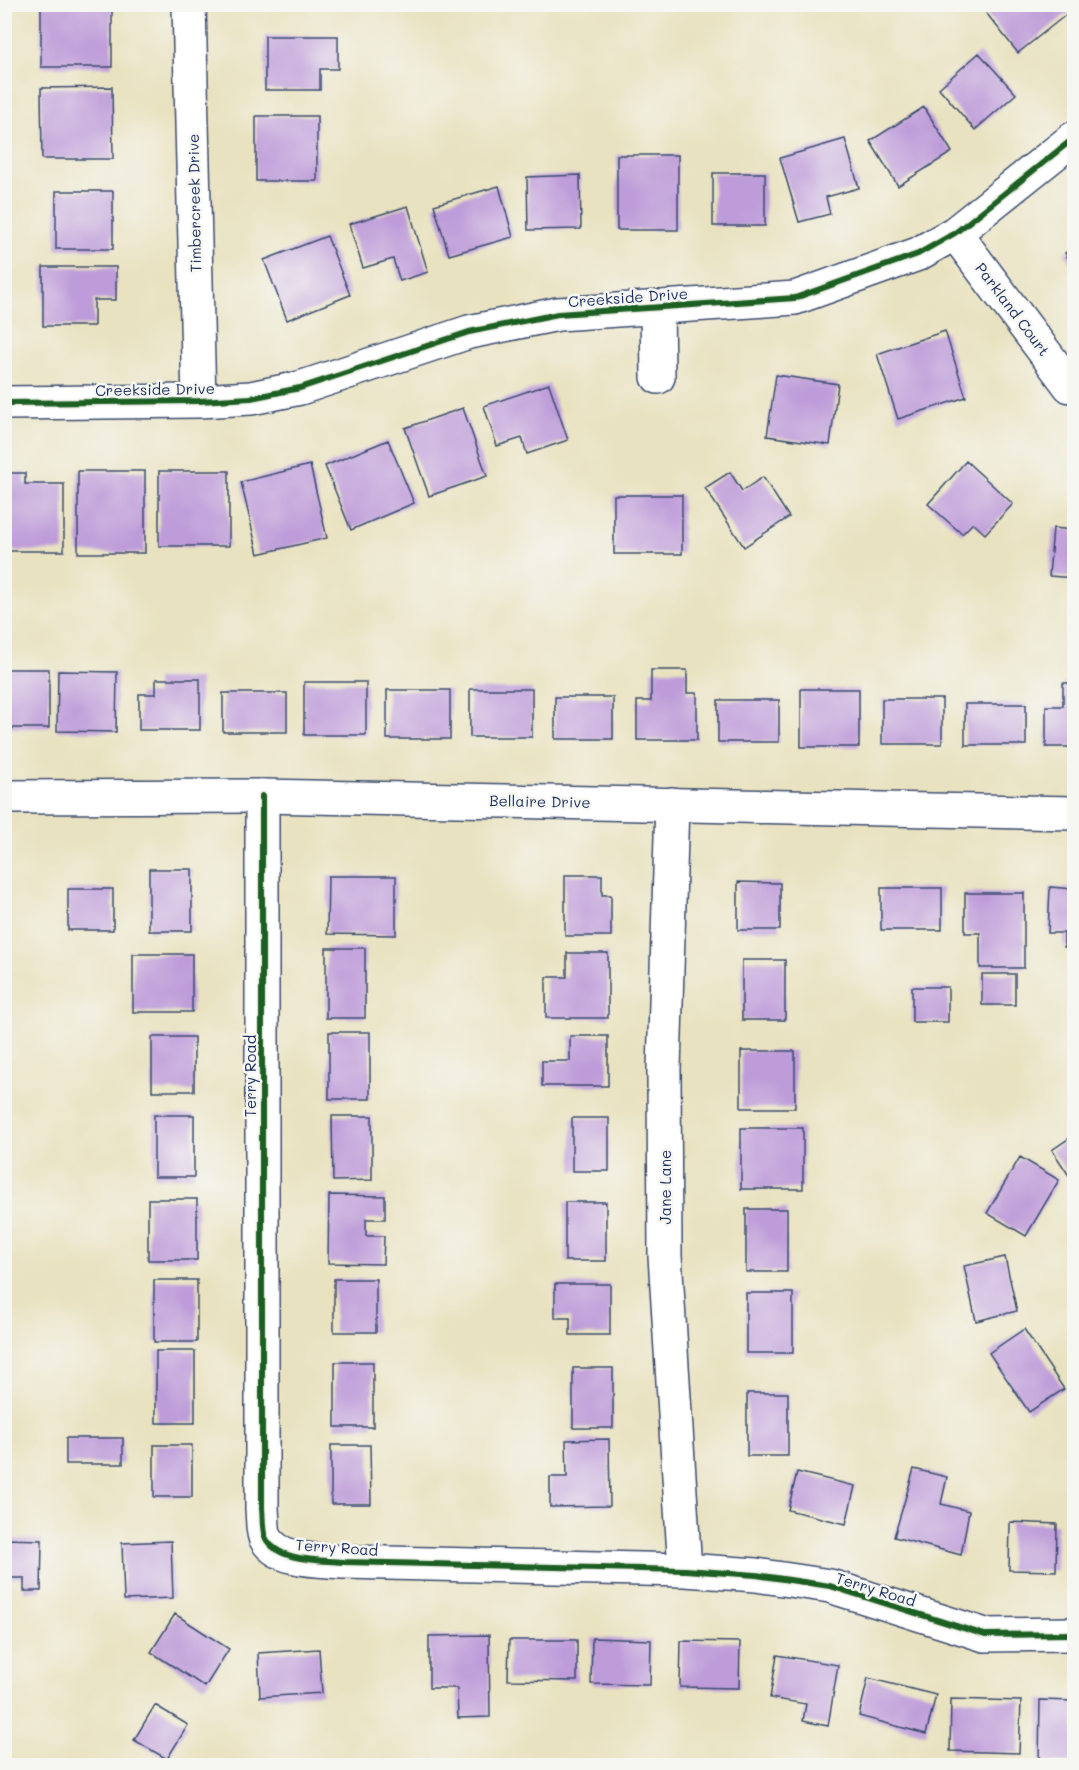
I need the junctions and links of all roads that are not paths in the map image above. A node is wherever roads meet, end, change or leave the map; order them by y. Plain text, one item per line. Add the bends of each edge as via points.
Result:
1 (189, 4) edge
2 (1074, 138) edge
3 (956, 233) junction
4 (657, 307) junction
5 (658, 377) dead end
6 (1070, 386) dead end
7 (199, 401) junction
8 (4, 403) edge
9 (262, 796) junction
10 (4, 797) edge
11 (672, 804) junction
12 (1074, 813) edge
13 (685, 1570) junction
14 (1074, 1634) edge

1 - 7 street, Timbercreek Drive
2 - 3 street, Creekside Drive
3 - 4 street, Creekside Drive via 918,254 795,298
3 - 6 street, Parkland Court
4 - 5 street
4 - 7 street, Creekside Drive via 558,314 469,332 300,388 251,398
7 - 8 street, Creekside Drive
9 - 10 street, Bellaire Drive
9 - 11 street, Bellaire Drive
9 - 13 street, Terry Road via 265,1536 271,1545 290,1557 344,1562
11 - 12 street, Bellaire Drive
11 - 13 street, Jane Lane via 664,1069 665,1256
13 - 14 street, Terry Road via 756,1575 830,1587 985,1635

